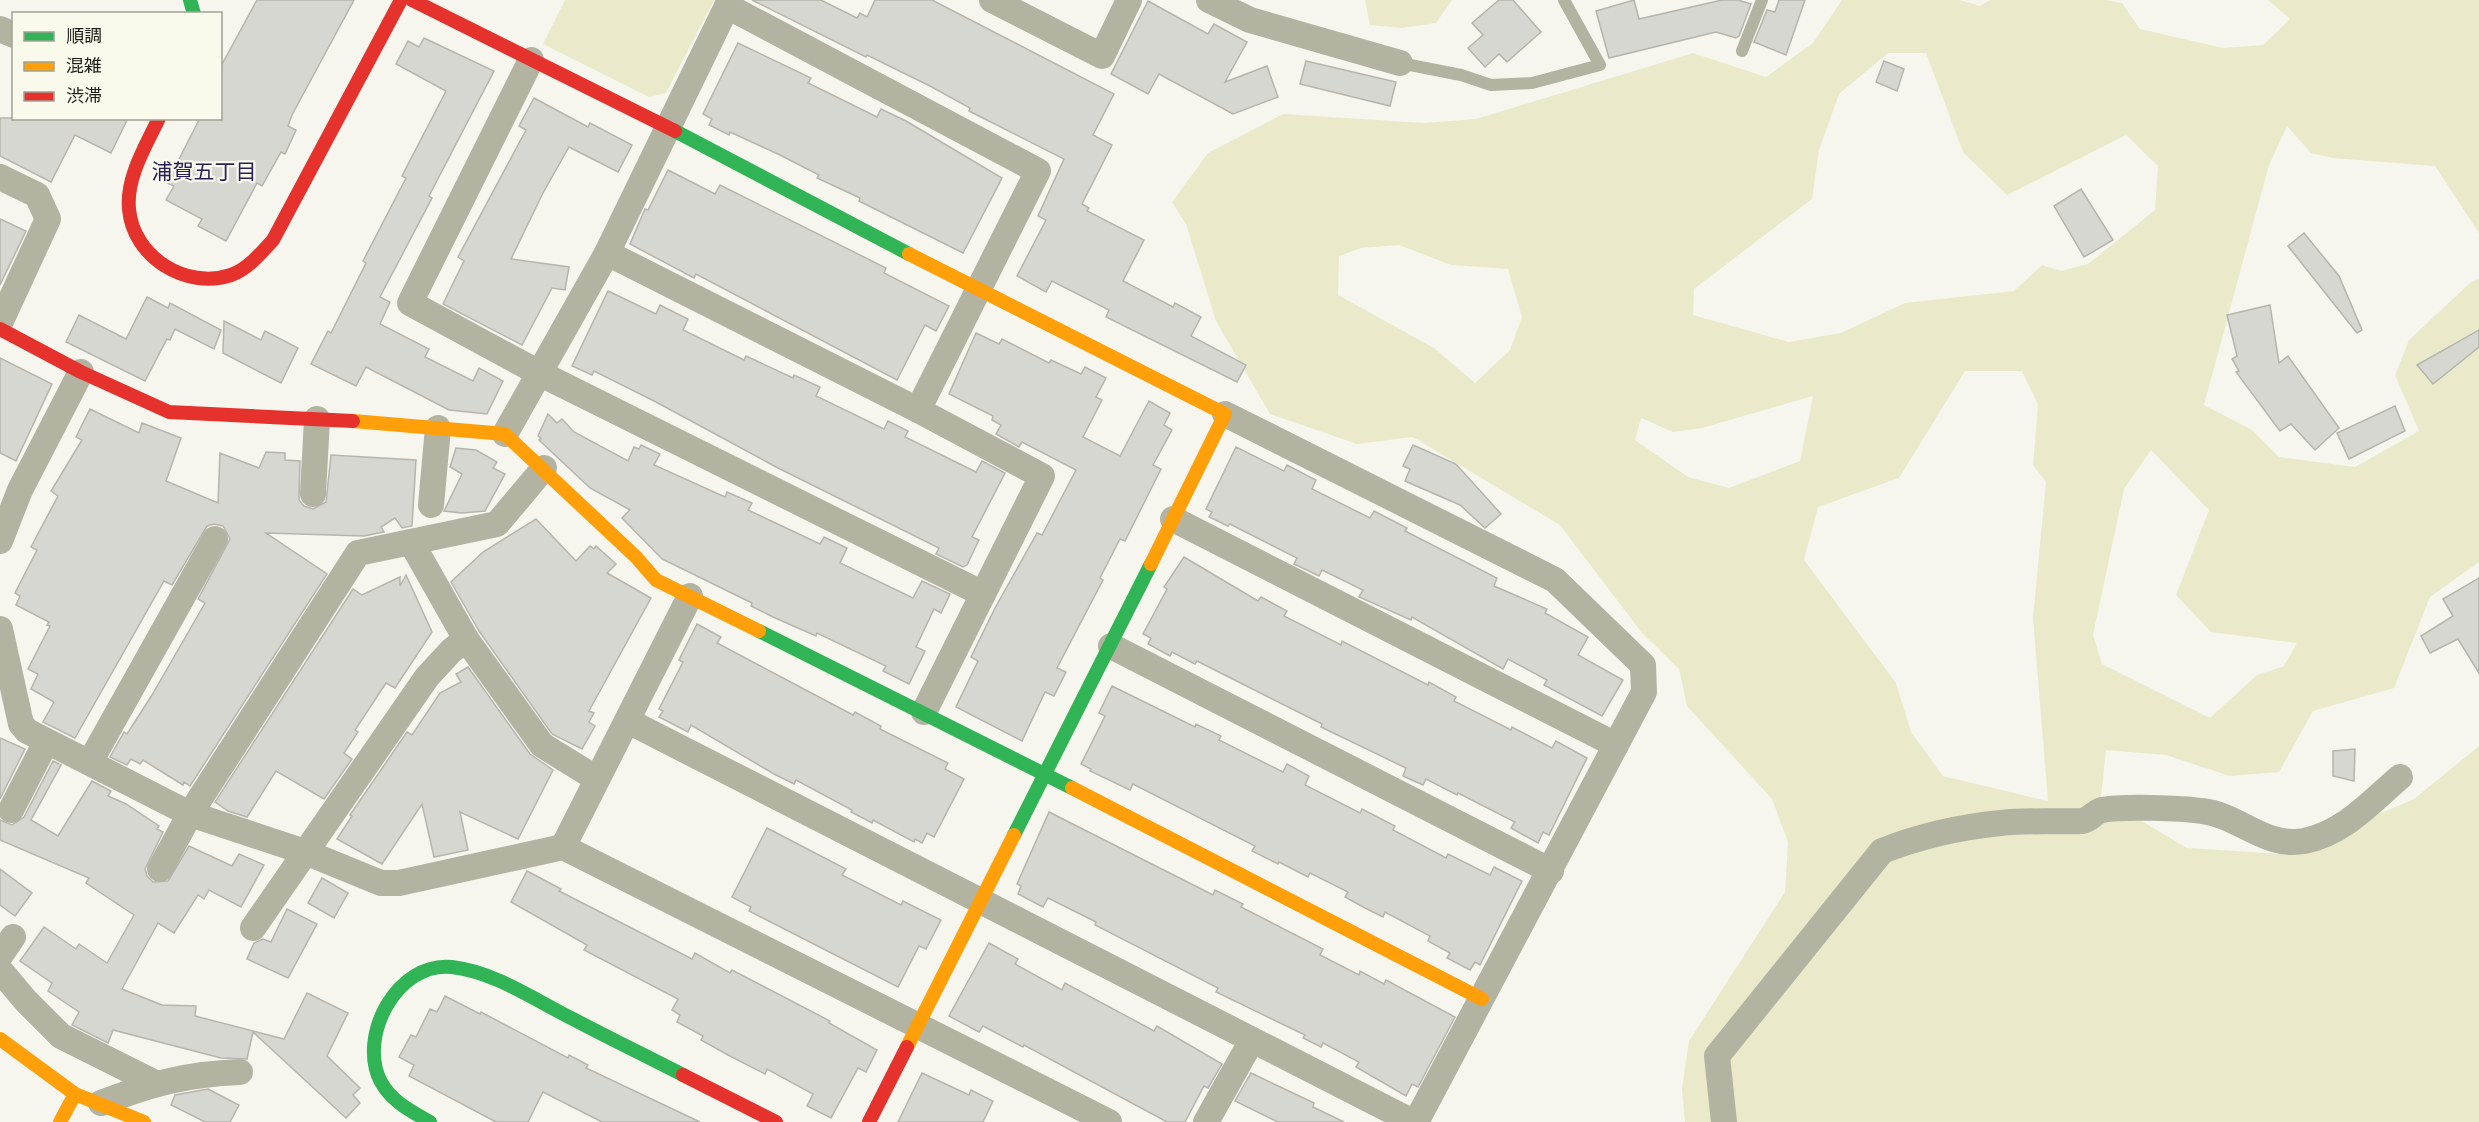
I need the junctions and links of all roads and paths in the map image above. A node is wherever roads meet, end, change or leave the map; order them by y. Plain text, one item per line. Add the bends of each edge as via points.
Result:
1 (401, 0) edge
2 (412, 0) edge
3 (992, 0) edge
4 (1129, 0) edge
5 (1209, 0) edge
6 (1564, 0) edge
7 (1762, 0) edge
8 (729, 3) edge
9 (1742, 51) dead end
10 (531, 60) junction
11 (1400, 63) joint
12 (158, 120) edge
13 (667, 127) junction
14 (0, 177) edge
15 (607, 253) junction
16 (976, 290) junction
17 (0, 323) edge
18 (0, 329) edge
19 (81, 372) junction
20 (541, 374) junction
21 (918, 410) junction
22 (1225, 414) junction
23 (316, 419) junction
24 (438, 428) junction
25 (505, 434) junction
26 (544, 468) junction
27 (10, 484) edge
28 (313, 494) dead end
29 (431, 505) dead end
30 (1173, 519) junction
31 (215, 539) dead end
32 (0, 541) edge
33 (411, 542) junction
34 (983, 594) junction
35 (690, 596) junction
36 (0, 629) edge
37 (466, 639) junction
38 (1111, 646) junction
39 (924, 712) junction
40 (628, 721) junction
41 (46, 742) junction
42 (1616, 745) junction
43 (90, 762) junction
44 (1043, 774) junction
45 (2400, 777) dead end
46 (597, 779) junction
47 (11, 810) dead end
48 (190, 814) junction
49 (563, 847) junction
50 (305, 852) junction
51 (160, 869) dead end
52 (1551, 871) junction
53 (980, 900) junction
54 (253, 928) dead end
55 (0, 970) edge
56 (1482, 999) junction
57 (917, 1026) junction
58 (0, 1039) edge
59 (1252, 1040) junction
60 (240, 1072) dead end
61 (154, 1083) junction
62 (75, 1094) junction
63 (100, 1103) junction
64 (60, 1122) edge
65 (144, 1122) edge
66 (430, 1122) edge
67 (776, 1122) edge
68 (869, 1122) edge
69 (1109, 1122) edge
70 (1206, 1122) edge
71 (1414, 1122) edge
72 (1724, 1122) edge

1 - 12 street via 273,240 258,257 231,275 203,279 178,274 148,254 132,225 129,208 133,179
2 - 10 street
3 - 4 street via 1102,56
5 - 11 street via 1250,20
6 - 11 lane via 1600,65 1532,83 1491,85
7 - 9 lane
8 - 13 street
8 - 16 street via 1038,171
10 - 13 street
10 - 20 street via 410,303
13 - 15 street
13 - 16 street
14 - 17 street via 37,195 48,219
15 - 20 street
15 - 21 street
16 - 21 street
16 - 22 street
18 - 19 street
19 - 23 street via 169,412
19 - 27 street
20 - 25 street
20 - 34 street
21 - 34 street via 1042,476
22 - 30 street
22 - 42 street via 1555,580 1643,665 1644,692
23 - 24 street
23 - 28 street
24 - 25 street
24 - 29 street
25 - 26 street
26 - 33 street via 497,524
26 - 35 street via 656,580
27 - 32 street
30 - 38 street
30 - 42 street
31 - 43 street
33 - 37 street
33 - 48 street via 358,553
34 - 39 street
35 - 39 street
35 - 40 street
36 - 41 street via 21,724
37 - 46 street via 542,745
37 - 50 street via 427,677
38 - 44 street
38 - 52 street
39 - 44 street
40 - 46 street
40 - 53 street
41 - 43 street
41 - 47 street
42 - 52 street
43 - 48 street
44 - 53 street
44 - 56 street
45 - 72 street via 2349,822 2304,841 2264,838 2239,821 2202,811 2100,810 2086,820 2001,823 1919,836 1882,851 1717,1056
46 - 49 street
48 - 50 street
48 - 51 street
49 - 50 street via 399,883 381,882
49 - 57 street
50 - 54 street
52 - 56 street
53 - 57 street
53 - 59 street
55 - 61 street via 61,1036
56 - 71 street
57 - 68 street
57 - 69 street
58 - 62 street
59 - 70 street
59 - 71 street
60 - 61 street via 199,1074
61 - 63 street
62 - 63 street
62 - 64 street
63 - 65 street
66 - 67 street via 392,1097 381,1078 372,1048 389,999 414,978 442,966 458,968 520,992

